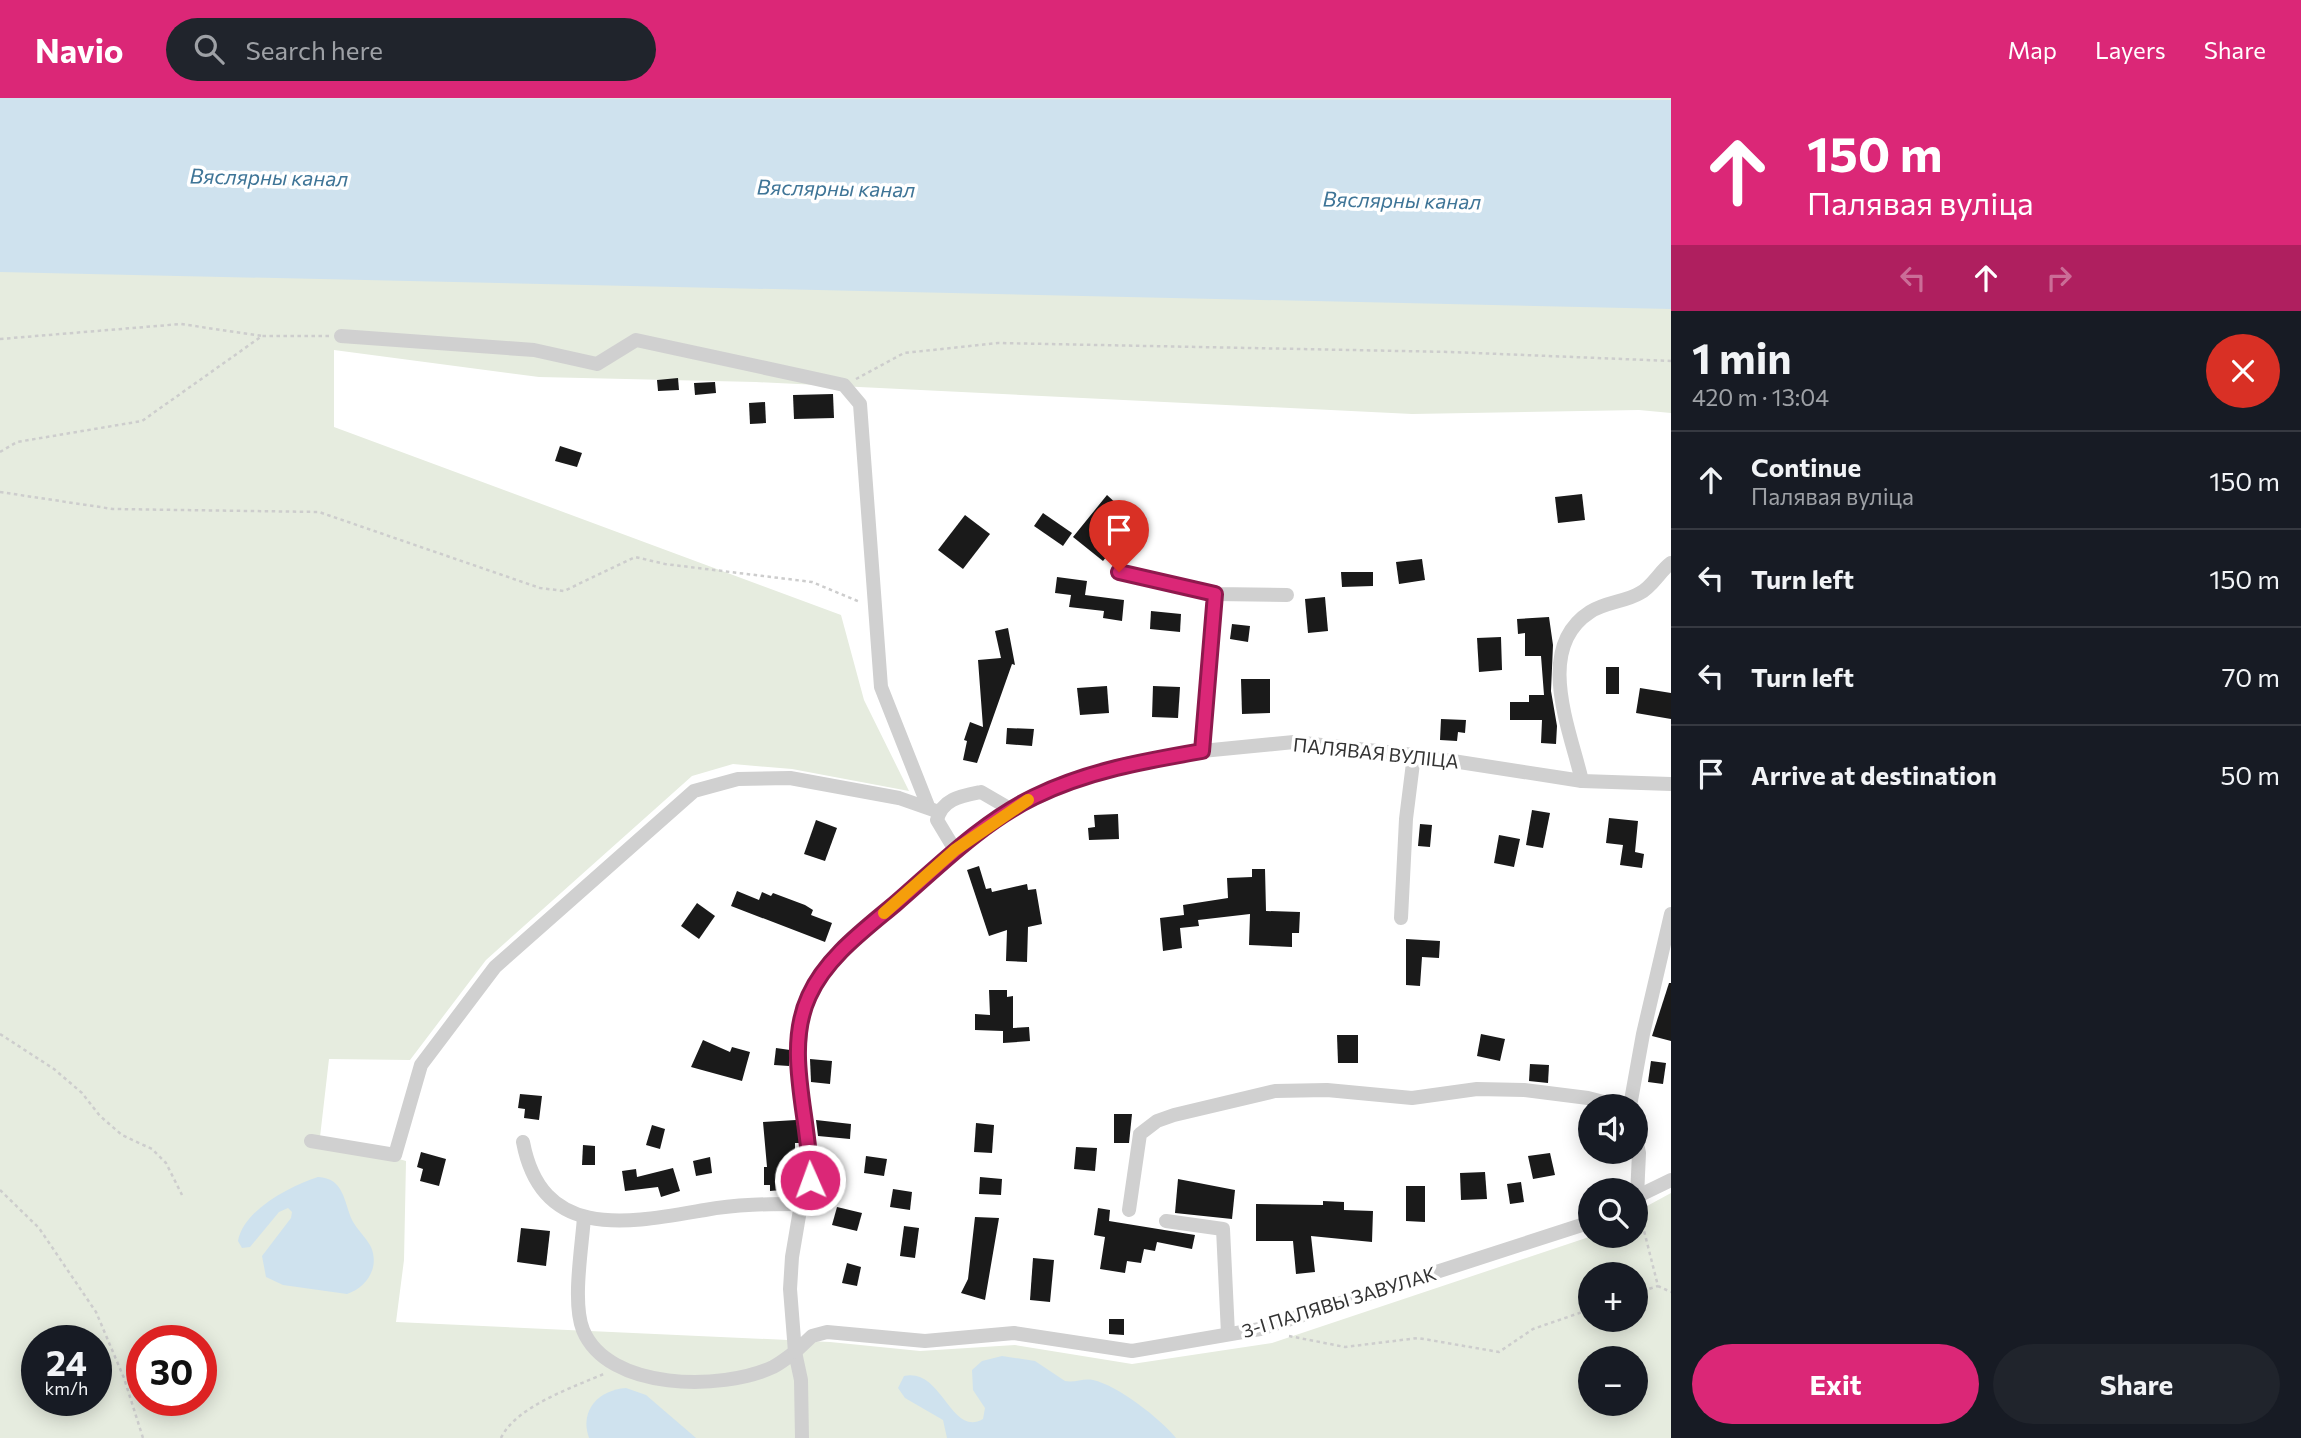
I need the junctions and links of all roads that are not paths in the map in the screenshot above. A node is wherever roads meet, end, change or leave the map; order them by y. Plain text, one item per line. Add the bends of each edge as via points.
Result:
1 (341, 336) road end
2 (1671, 564) edge
3 (1119, 572) dead end
4 (1215, 594) junction
5 (1287, 595) dead end
6 (1202, 751) junction
7 (1414, 755) junction
8 (1582, 780) junction
9 (1671, 784) edge
10 (934, 809) junction
11 (1012, 810) junction
12 (955, 850) junction
13 (1671, 914) edge
14 (1401, 918) dead end
15 (1633, 1094) edge
16 (1578, 1097) edge
17 (311, 1141) dead end
18 (523, 1142) dead end
19 (1671, 1180) edge
20 (1648, 1192) edge
21 (801, 1204) junction
22 (1129, 1210) dead end
23 (584, 1217) junction
24 (1166, 1221) dead end
25 (1578, 1226) edge
26 (1228, 1334) junction
27 (795, 1352) junction
28 (802, 1438) edge

1 - 10 street via 534,350 597,364 636,341 844,385 860,404 881,687
2 - 8 street via 1642,592 1592,611 1570,628 1560,654 1559,676
3 - 4 street
4 - 5 street
4 - 6 street
6 - 7 street, ПАЛЯВАЯ ВУЛІЦА via 1294,741
6 - 11 street, ПАЛЯВАЯ ВУЛІЦА via 1126,764 1065,784
7 - 8 street, ПАЛЯВАЯ ВУЛІЦА
7 - 14 street
8 - 9 street, ПАЛЯВАЯ ВУЛІЦА
10 - 11 street via 981,792
10 - 12 street
10 - 17 street via 790,778 738,779 694,791 495,967 421,1066 395,1155
11 - 12 street, ПАЛЯВАЯ ВУЛІЦА
12 - 21 street, ПАЛЯВАЯ ВУЛІЦА via 829,964 809,996 801,1024 799,1069 810,1180
13 - 15 street
16 - 22 street via 1477,1089 1412,1098 1327,1090 1246,1097 1157,1121 1140,1133
18 - 23 street via 528,1169 540,1187 554,1201
19 - 20 street
21 - 23 street via 718,1208 631,1222
21 - 27 street via 790,1289
23 - 27 street, 3-І ПАЛЯВЫ ЗАВУЛАК via 582,1327 592,1347 619,1367 654,1379 737,1379 774,1367
24 - 26 street via 1223,1229
25 - 26 street, 3-І ПАЛЯВЫ ЗАВУЛАК via 1260,1329
26 - 27 street, 3-І ПАЛЯВЫ ЗАВУЛАК via 1132,1351 1014,1333 925,1341 827,1332 812,1336
27 - 28 street via 801,1380

